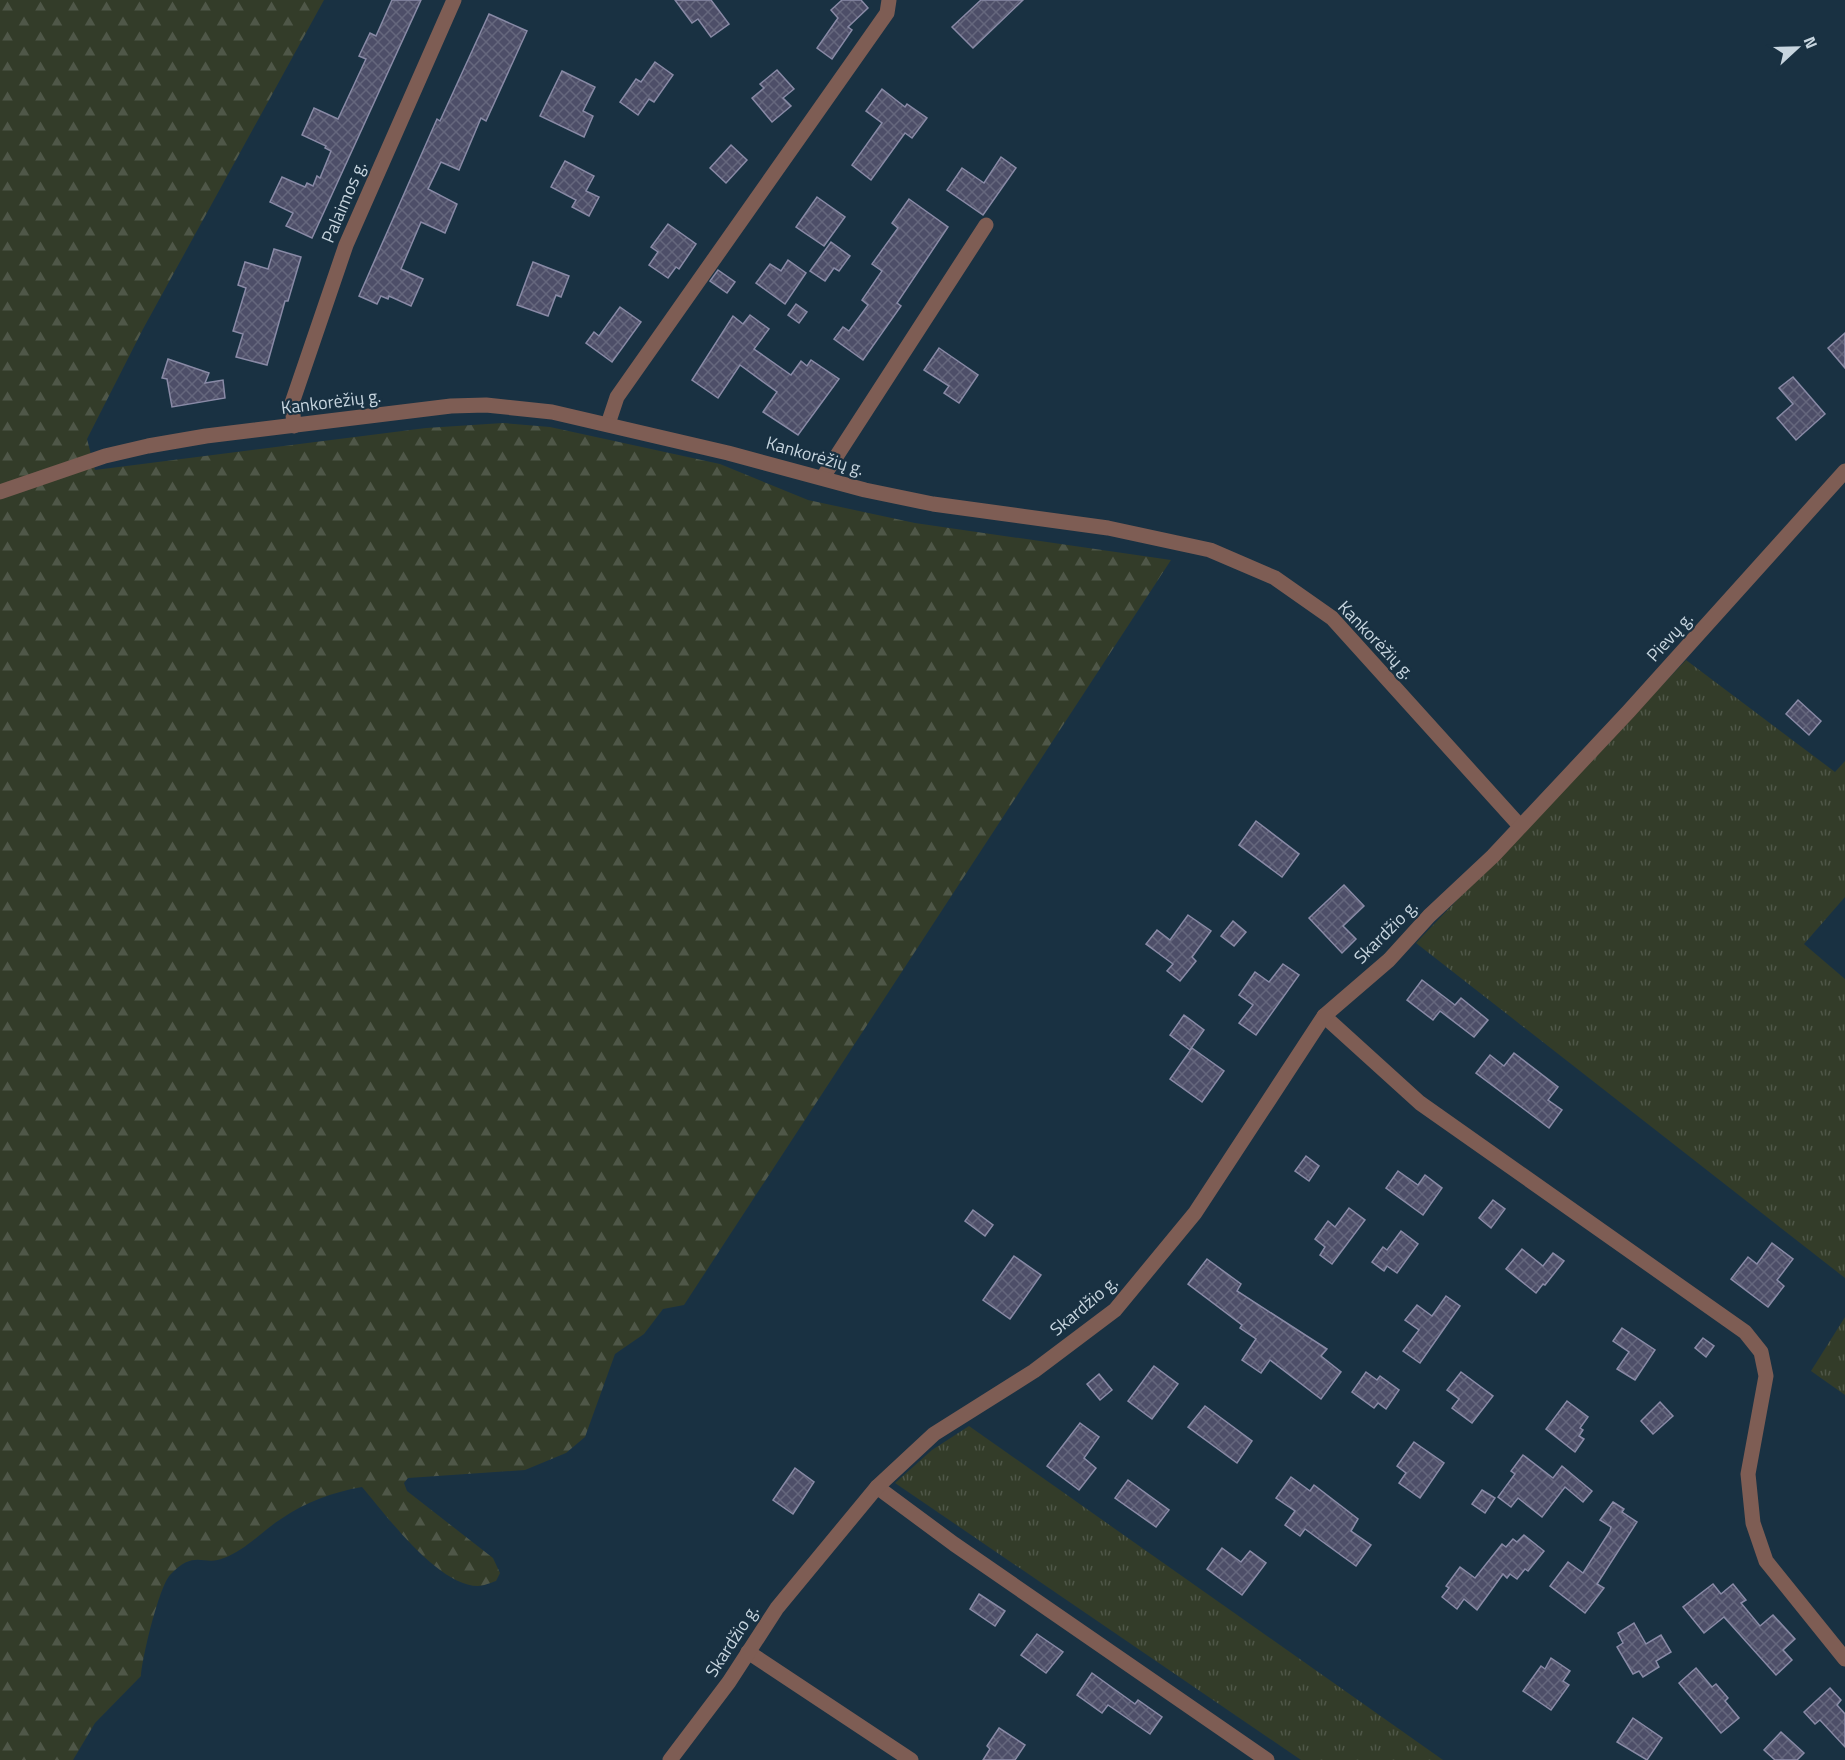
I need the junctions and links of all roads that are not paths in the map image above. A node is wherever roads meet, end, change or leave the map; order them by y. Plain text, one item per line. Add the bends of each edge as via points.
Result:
1 (454, 0) edge
2 (889, 0) edge
3 (986, 225) dead end
4 (608, 424) junction
5 (294, 426) junction
6 (1845, 471) edge
7 (823, 477) junction
8 (0, 492) edge
9 (1520, 826) junction
10 (1324, 1016) junction
11 (877, 1487) junction
12 (748, 1652) junction
13 (1845, 1659) edge
14 (670, 1760) edge
15 (911, 1760) edge
16 (1267, 1760) edge

1 - 5 street, Palaimos g. via 346,246 292,403
2 - 4 street via 887,13 825,104 617,397
3 - 7 street
4 - 5 street, Kankorėžių g. via 552,412 486,405
4 - 7 street, Kankorėžių g.
5 - 8 street, Kankorėžių g. via 206,436 105,456
6 - 9 street, Pievų g.
7 - 9 street, Kankorėžių g. via 933,504 1108,528 1210,550 1275,578 1332,618
9 - 10 street, Skardžio g. via 1389,960
10 - 11 street, Skardžio g. via 1195,1213 1115,1310 1034,1371 934,1434
10 - 13 street via 1419,1103 1745,1332 1761,1352 1766,1376 1748,1474 1752,1523 1766,1561
11 - 12 street, Skardžio g. via 777,1608
11 - 16 street
12 - 14 street, Skardžio g.
12 - 15 street

